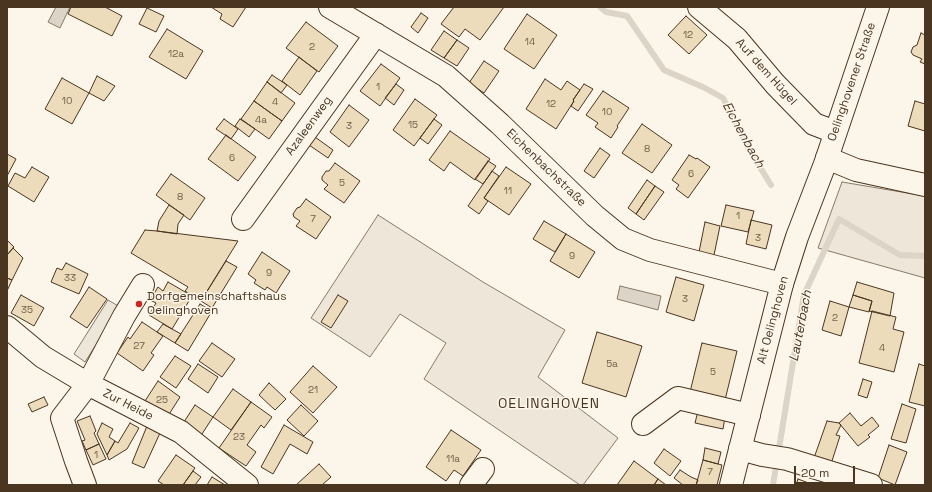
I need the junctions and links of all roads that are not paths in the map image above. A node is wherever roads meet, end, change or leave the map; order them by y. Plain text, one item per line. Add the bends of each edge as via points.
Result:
1 (330, 7) edge
2 (699, 7) edge
3 (878, 7) edge
4 (376, 34) junction
5 (835, 132) junction
6 (826, 158) junction
7 (925, 185) edge
8 (243, 219) dead end
9 (782, 284) junction
10 (143, 285) dead end
11 (7, 326) edge
12 (88, 384) junction
13 (749, 415) junction
14 (643, 424) dead end
15 (740, 448) junction
16 (86, 485) edge
17 (247, 485) edge
18 (731, 485) edge
19 (870, 485) edge

1 - 4 street, Eichenbachstraße
2 - 5 street, Auf dem Hügel via 737,39 775,84 814,124
3 - 5 street, Oelinghovener Straße
4 - 8 street, Azaleenweg
4 - 9 street, Eichenbachstraße via 446,76 595,216 623,239 650,250
5 - 6 street, Oelinghovener Straße
6 - 7 street via 856,170
6 - 9 street, Alt Oelinghoven
9 - 13 street, Alt Oelinghoven
10 - 12 street
11 - 12 street, Zur Heide via 43,357
12 - 16 street via 62,418
12 - 17 street, Zur Heide via 180,432
13 - 14 street via 678,398
13 - 15 street, Alt Oelinghoven
15 - 18 street, Alt Oelinghoven
15 - 19 street via 787,459

